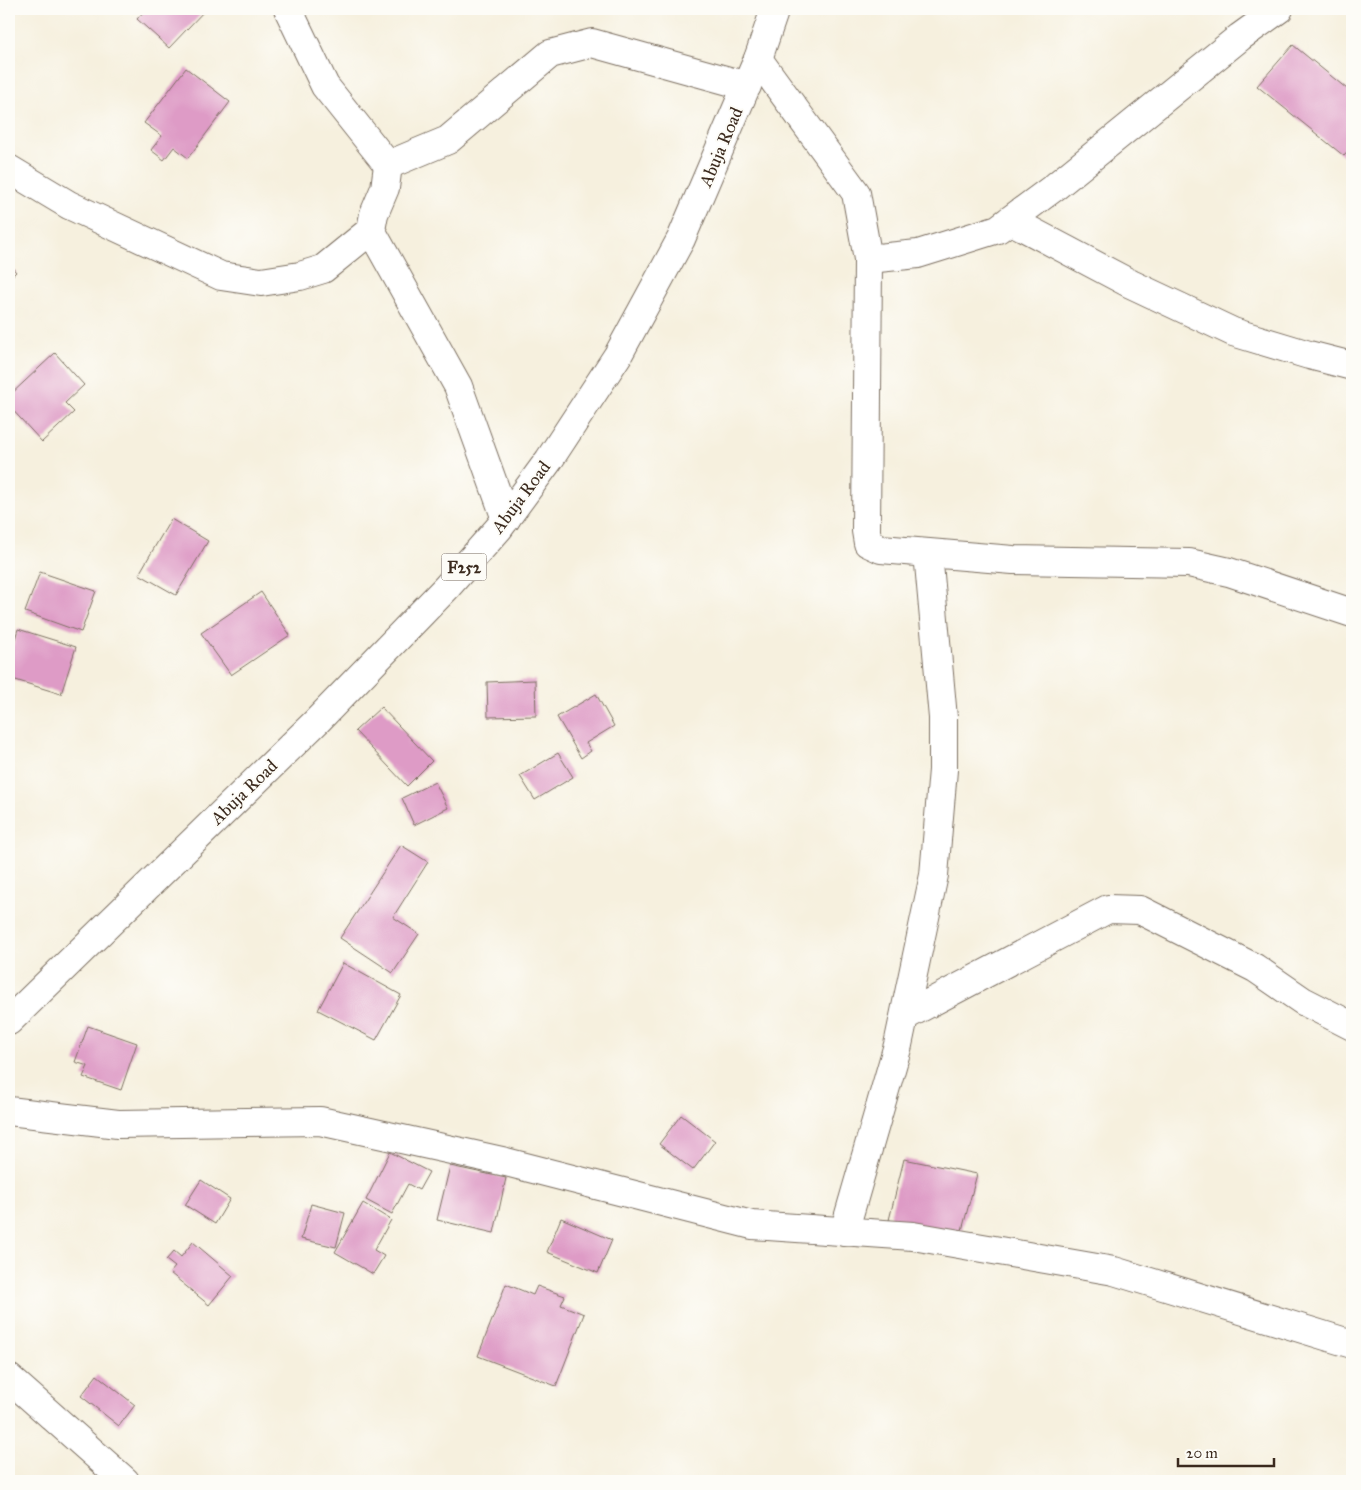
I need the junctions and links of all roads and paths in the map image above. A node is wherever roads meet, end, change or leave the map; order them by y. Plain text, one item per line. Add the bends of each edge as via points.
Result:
1 (288, 9) edge
2 (775, 9) edge
3 (1279, 9) edge
4 (758, 59) junction
5 (747, 86) junction
6 (388, 165) junction
7 (9, 169) edge
8 (1010, 220) junction
9 (371, 230) junction
10 (868, 259) junction
11 (1352, 366) edge
12 (506, 519) junction
13 (928, 553) junction
14 (1352, 613) edge
15 (904, 1016) junction
16 (9, 1021) edge
17 (1352, 1026) edge
18 (9, 1110) edge
19 (844, 1232) junction
20 (1352, 1344) edge
21 (9, 1378) edge
22 (125, 1481) edge

1 - 6 street via 326,86
2 - 4 street, Abuja Road / F252
3 - 8 street
4 - 5 street, Abuja Road / F252
4 - 10 street via 856,193
5 - 6 street via 592,43 550,54 448,140
5 - 12 street, Abuja Road / F252 via 681,239 618,355
6 - 9 street via 385,188
7 - 9 street via 69,205 221,276 260,282 323,269
8 - 10 street via 998,229 918,254
8 - 11 street via 1131,284 1233,332
9 - 12 street via 458,386
10 - 13 street via 868,543 881,549
12 - 16 street, Abuja Road / F252 via 446,588 317,721
13 - 14 street via 1013,560 1189,563 1229,572
13 - 15 street via 943,718 943,770 934,875
15 - 17 street via 1108,910 1140,910 1255,968 1303,1000
15 - 19 street
18 - 19 street via 118,1124 320,1121 506,1162 752,1225
19 - 20 street via 913,1236 1114,1271
21 - 22 street

